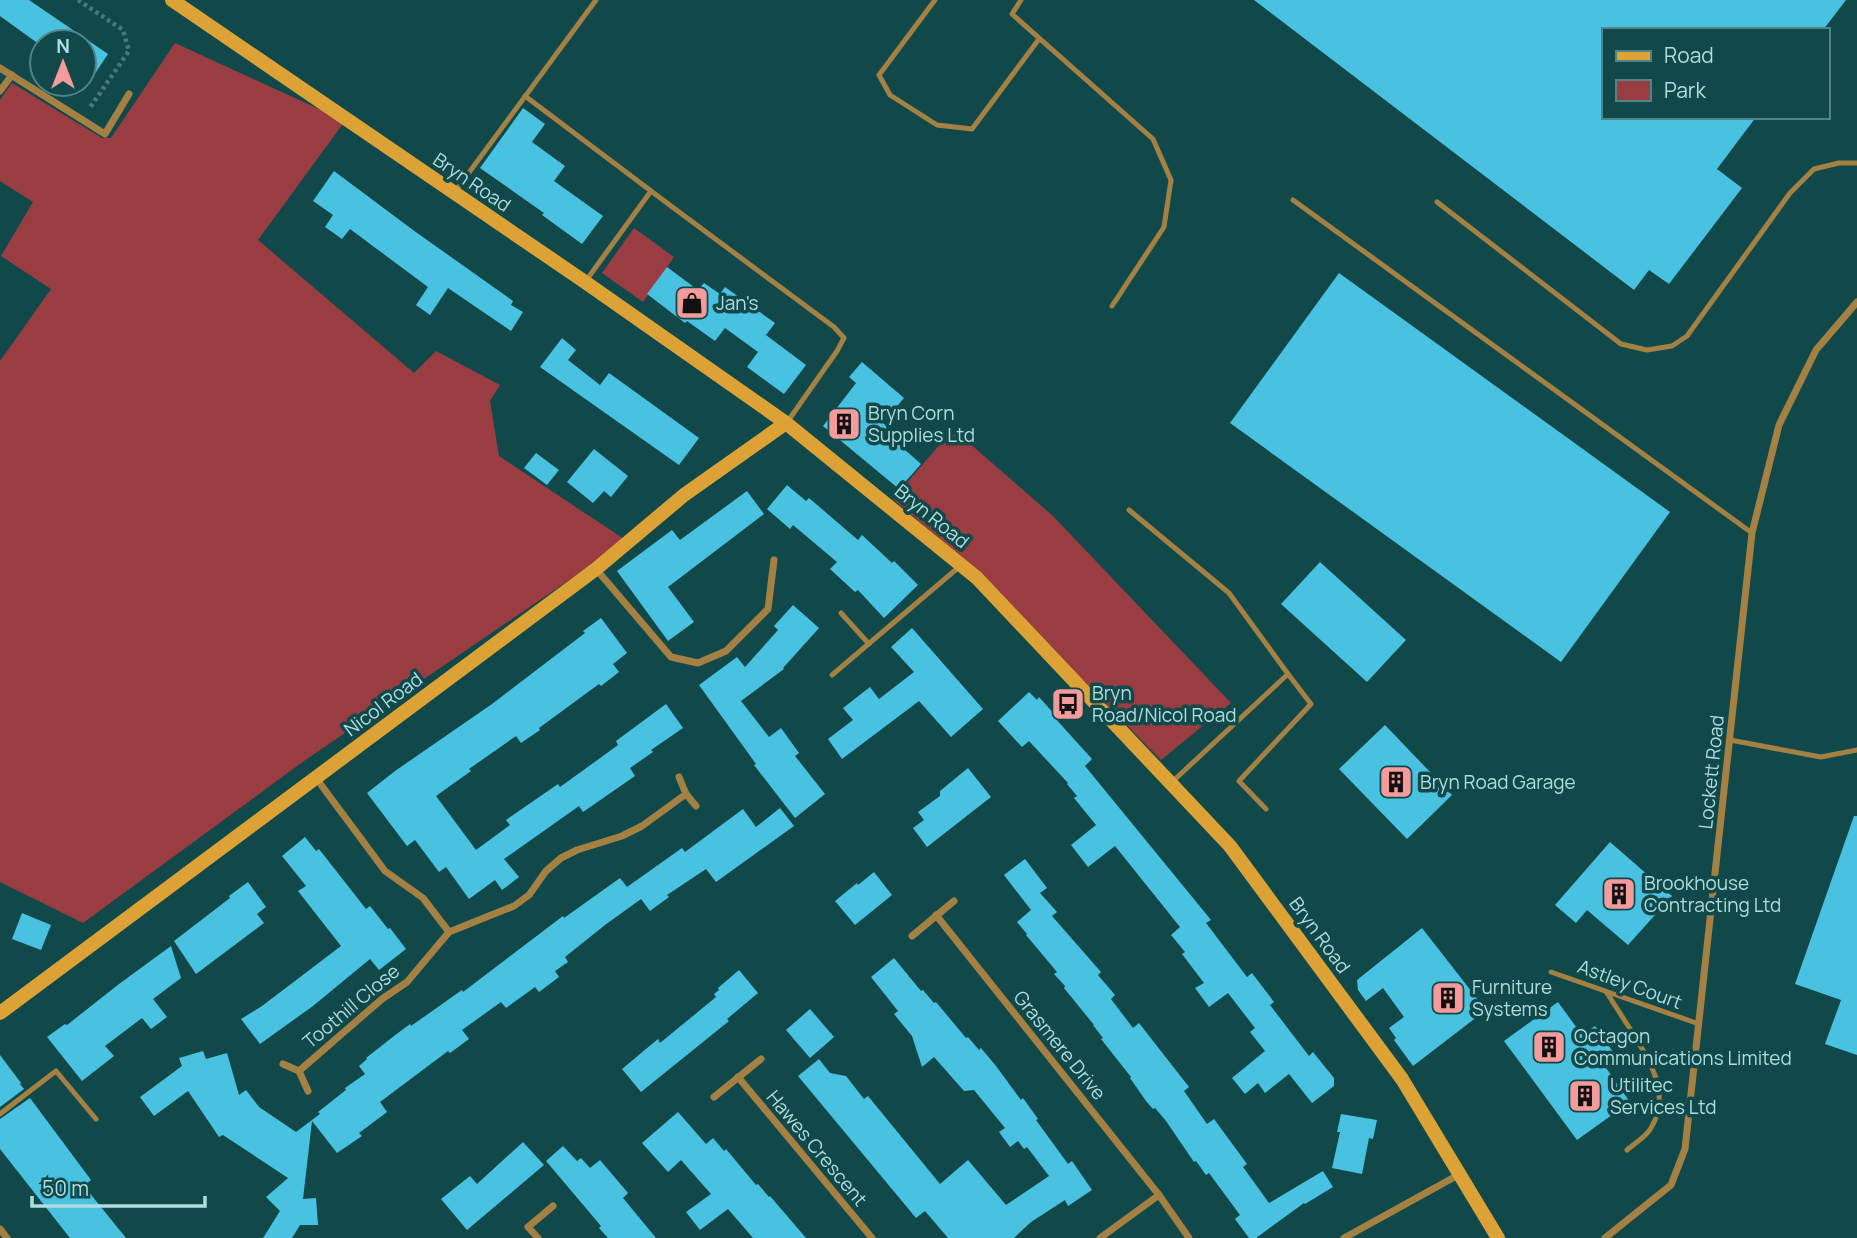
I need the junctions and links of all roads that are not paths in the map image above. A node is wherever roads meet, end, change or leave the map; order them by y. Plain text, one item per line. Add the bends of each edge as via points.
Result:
1 (172, 0) edge
2 (596, 0) edge
3 (935, 0) edge
4 (1021, 0) edge
5 (1039, 38) junction
6 (0, 68) edge
7 (12, 75) junction
8 (0, 91) edge
9 (129, 94) dead end
10 (525, 96) junction
11 (1857, 163) edge
12 (651, 191) junction
13 (454, 193) junction
14 (1293, 200) dead end
15 (1437, 202) dead end
16 (584, 282) junction
17 (1857, 302) edge
18 (1112, 306) dead end
19 (786, 423) junction
20 (1129, 510) dead end
21 (1752, 533) junction
22 (774, 560) dead end
23 (962, 565) junction
24 (596, 569) junction
25 (841, 612) dead end
26 (869, 644) junction
27 (1288, 674) junction
28 (832, 676) dead end
29 (1730, 740) junction
30 (1857, 750) edge
31 (679, 777) dead end
32 (316, 778) junction
33 (1172, 782) junction
34 (686, 794) junction
35 (696, 806) dead end
36 (1266, 809) dead end
37 (954, 901) dead end
38 (936, 915) junction
39 (449, 932) junction
40 (912, 936) dead end
41 (1551, 972) dead end
42 (1607, 993) junction
43 (0, 1013) edge
44 (1699, 1024) junction
45 (761, 1059) dead end
46 (283, 1064) dead end
47 (299, 1071) junction
48 (738, 1077) junction
49 (308, 1091) dead end
50 (714, 1097) dead end
51 (0, 1114) edge
52 (96, 1119) dead end
53 (1627, 1150) dead end
54 (1460, 1174) junction
55 (1159, 1195) junction
56 (553, 1206) dead end
57 (0, 1229) edge
58 (7, 1238) edge
59 (538, 1238) edge
60 (872, 1238) edge
61 (1100, 1238) edge
62 (1189, 1238) edge
63 (1344, 1238) edge
64 (1498, 1238) edge
65 (1605, 1238) edge

1 - 13 main road, Bryn Road
2 - 10 lane
3 - 5 lane via 879,75 890,95 937,125 972,128
4 - 5 lane via 1012,14
5 - 18 lane via 1153,139 1171,180 1164,227
6 - 7 street
7 - 8 street
7 - 9 street via 105,134
10 - 12 lane
10 - 13 lane
11 - 15 lane via 1814,169 1790,193 1687,336 1672,346 1647,350 1622,344
12 - 16 lane
12 - 19 lane via 844,338
13 - 16 main road, Bryn Road
14 - 21 lane
16 - 19 main road, Bryn Road
17 - 21 street, Lockett Road via 1816,350 1779,425
19 - 23 main road, Bryn Road
19 - 24 main road, Nicol Road via 684,495
20 - 27 lane via 1228,593
21 - 29 street, Lockett Road
22 - 24 street via 768,609 726,651 698,663 671,657
23 - 26 lane
23 - 33 main road, Bryn Road
24 - 32 main road, Nicol Road
25 - 26 lane
26 - 28 lane
27 - 33 lane
27 - 36 lane via 1311,704 1239,781
29 - 30 lane via 1821,757
29 - 44 street, Lockett Road
31 - 34 street
32 - 39 street via 385,871 423,898
32 - 43 main road, Nicol Road
33 - 54 main road, Bryn Road via 1230,846 1402,1079
34 - 35 street
34 - 39 street, Toothill Close via 642,826 561,858 514,906
37 - 38 street
38 - 40 street
38 - 55 street, Grasmere Drive
39 - 47 street, Toothill Close via 407,982
41 - 42 lane, Astley Court
42 - 44 lane, Astley Court
42 - 53 lane via 1652,1065 1660,1096 1650,1131
44 - 65 street, Lockett Road via 1685,1149 1671,1185
45 - 48 street
46 - 47 street, Toothill Close
47 - 49 street, Toothill Close
48 - 50 street
48 - 60 street, Hawes Crescent
51 - 52 lane via 56,1071
54 - 63 street
54 - 64 main road, Bryn Road
55 - 61 street
55 - 62 street, Grasmere Drive
56 - 59 street via 528,1227
57 - 58 street

